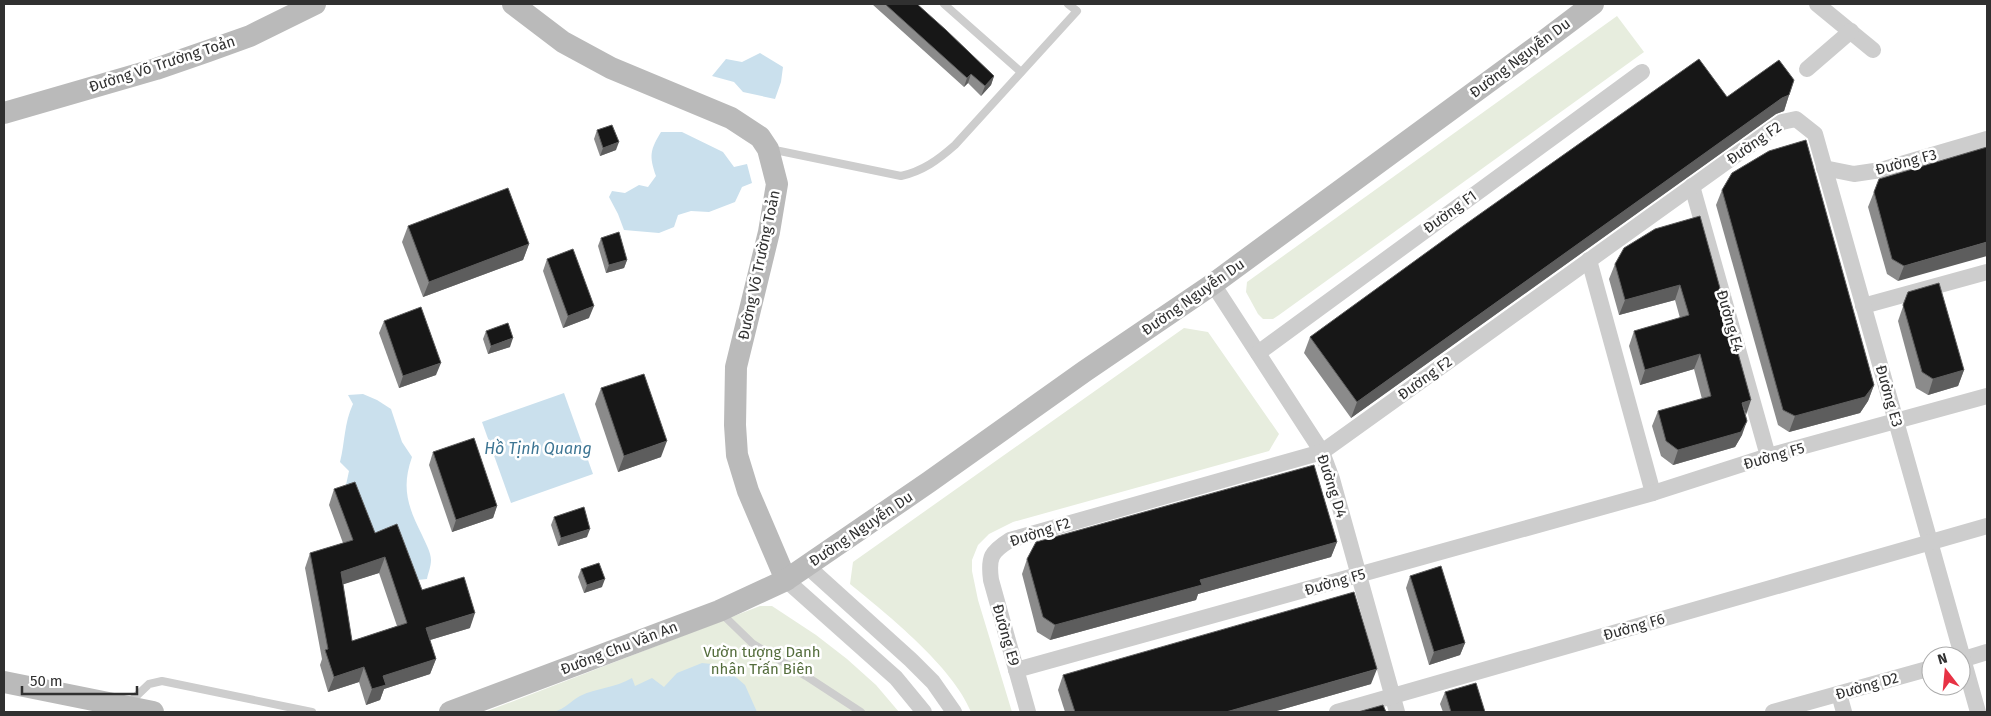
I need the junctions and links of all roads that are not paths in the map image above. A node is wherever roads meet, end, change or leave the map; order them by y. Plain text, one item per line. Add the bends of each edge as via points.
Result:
1 (315, 4) edge
2 (513, 4) edge
3 (944, 4) edge
4 (1068, 4) edge
5 (1593, 4) edge
6 (1817, 4) edge
7 (1851, 31) junction
8 (1873, 50) dead end
9 (1807, 69) dead end
10 (1021, 72) junction
11 (1642, 72) dead end
12 (4, 112) edge
13 (1815, 134) joint
14 (1987, 139) edge
15 (768, 149) junction
16 (1824, 168) junction
17 (1692, 186) junction
18 (1590, 260) junction
19 (1987, 272) edge
20 (1214, 284) junction
21 (1864, 306) junction
22 (1258, 353) junction
23 (1987, 396) edge
24 (1896, 422) junction
25 (1322, 452) junction
26 (1768, 456) junction
27 (1653, 493) junction
28 (1987, 526) edge
29 (1930, 541) junction
30 (992, 558) joint
31 (807, 566) junction
32 (1359, 575) junction
33 (786, 580) junction
34 (719, 611) junction
35 (1958, 646) edge
36 (1987, 652) edge
37 (1971, 656) edge
38 (1016, 670) junction
39 (1921, 671) edge
40 (4, 682) edge
41 (1971, 689) edge
42 (1839, 694) junction
43 (1395, 704) edge
44 (126, 709) edge
45 (153, 712) edge
46 (312, 712) edge
47 (450, 712) edge
48 (861, 712) edge
49 (924, 712) edge
50 (954, 712) edge
51 (1028, 712) edge
52 (1337, 712) edge
53 (1773, 712) edge
54 (1844, 712) edge
55 (1978, 712) edge

1 - 12 main road, Đường Võ Trường Toản via 250,36 208,51
2 - 15 main road, Đường Võ Trường Toản via 563,42 611,68 732,118 760,137
3 - 10 lane
4 - 10 lane via 1077,11
5 - 20 main road, Đường Nguyễn Du
6 - 7 street
7 - 8 street
7 - 9 street
10 - 15 lane via 955,145 917,172 901,176
11 - 22 street, Đường F1
13 - 16 street, Đường E3
13 - 17 street, Đường F2 via 1796,119 1782,122
14 - 16 street, Đường F3 via 1881,170 1854,174
15 - 33 main road, Đường Võ Trường Toản via 777,184 769,232 736,367 735,425 737,455 748,492
16 - 21 street, Đường E3
17 - 18 street, Đường F2
17 - 26 street, Đường E4
18 - 25 street, Đường F2
18 - 27 street
19 - 21 street
20 - 22 street, Đường D4
20 - 31 main road, Đường Nguyễn Du
21 - 24 street, Đường E3
22 - 25 street, Đường D4
23 - 24 street, Đường F5
24 - 26 street, Đường F5
24 - 29 street, Đường E3
25 - 30 street, Đường F2 via 1010,540 995,549
25 - 32 street, Đường D4
26 - 27 street, Đường F5
27 - 32 street, Đường F5
28 - 29 street, Đường F6
29 - 35 street, Đường E3
29 - 43 street, Đường F6
30 - 38 street, Đường E9 via 989,565 991,580
31 - 33 main road, Đường Nguyễn Du
31 - 50 street via 911,660 933,682
32 - 38 street, Đường F5
32 - 43 street, Đường D4
33 - 34 main road, Đường Chu Văn An
33 - 49 street via 896,678
34 - 47 main road, Đường Chu Văn An
34 - 48 lane via 753,644
36 - 37 street
38 - 51 street, Đường E9
39 - 42 street, Đường D2
40 - 44 main road
41 - 55 street
42 - 53 street, Đường D2
42 - 54 street
43 - 52 street, Đường F6
44 - 45 main road
44 - 46 lane via 149,684 162,681

